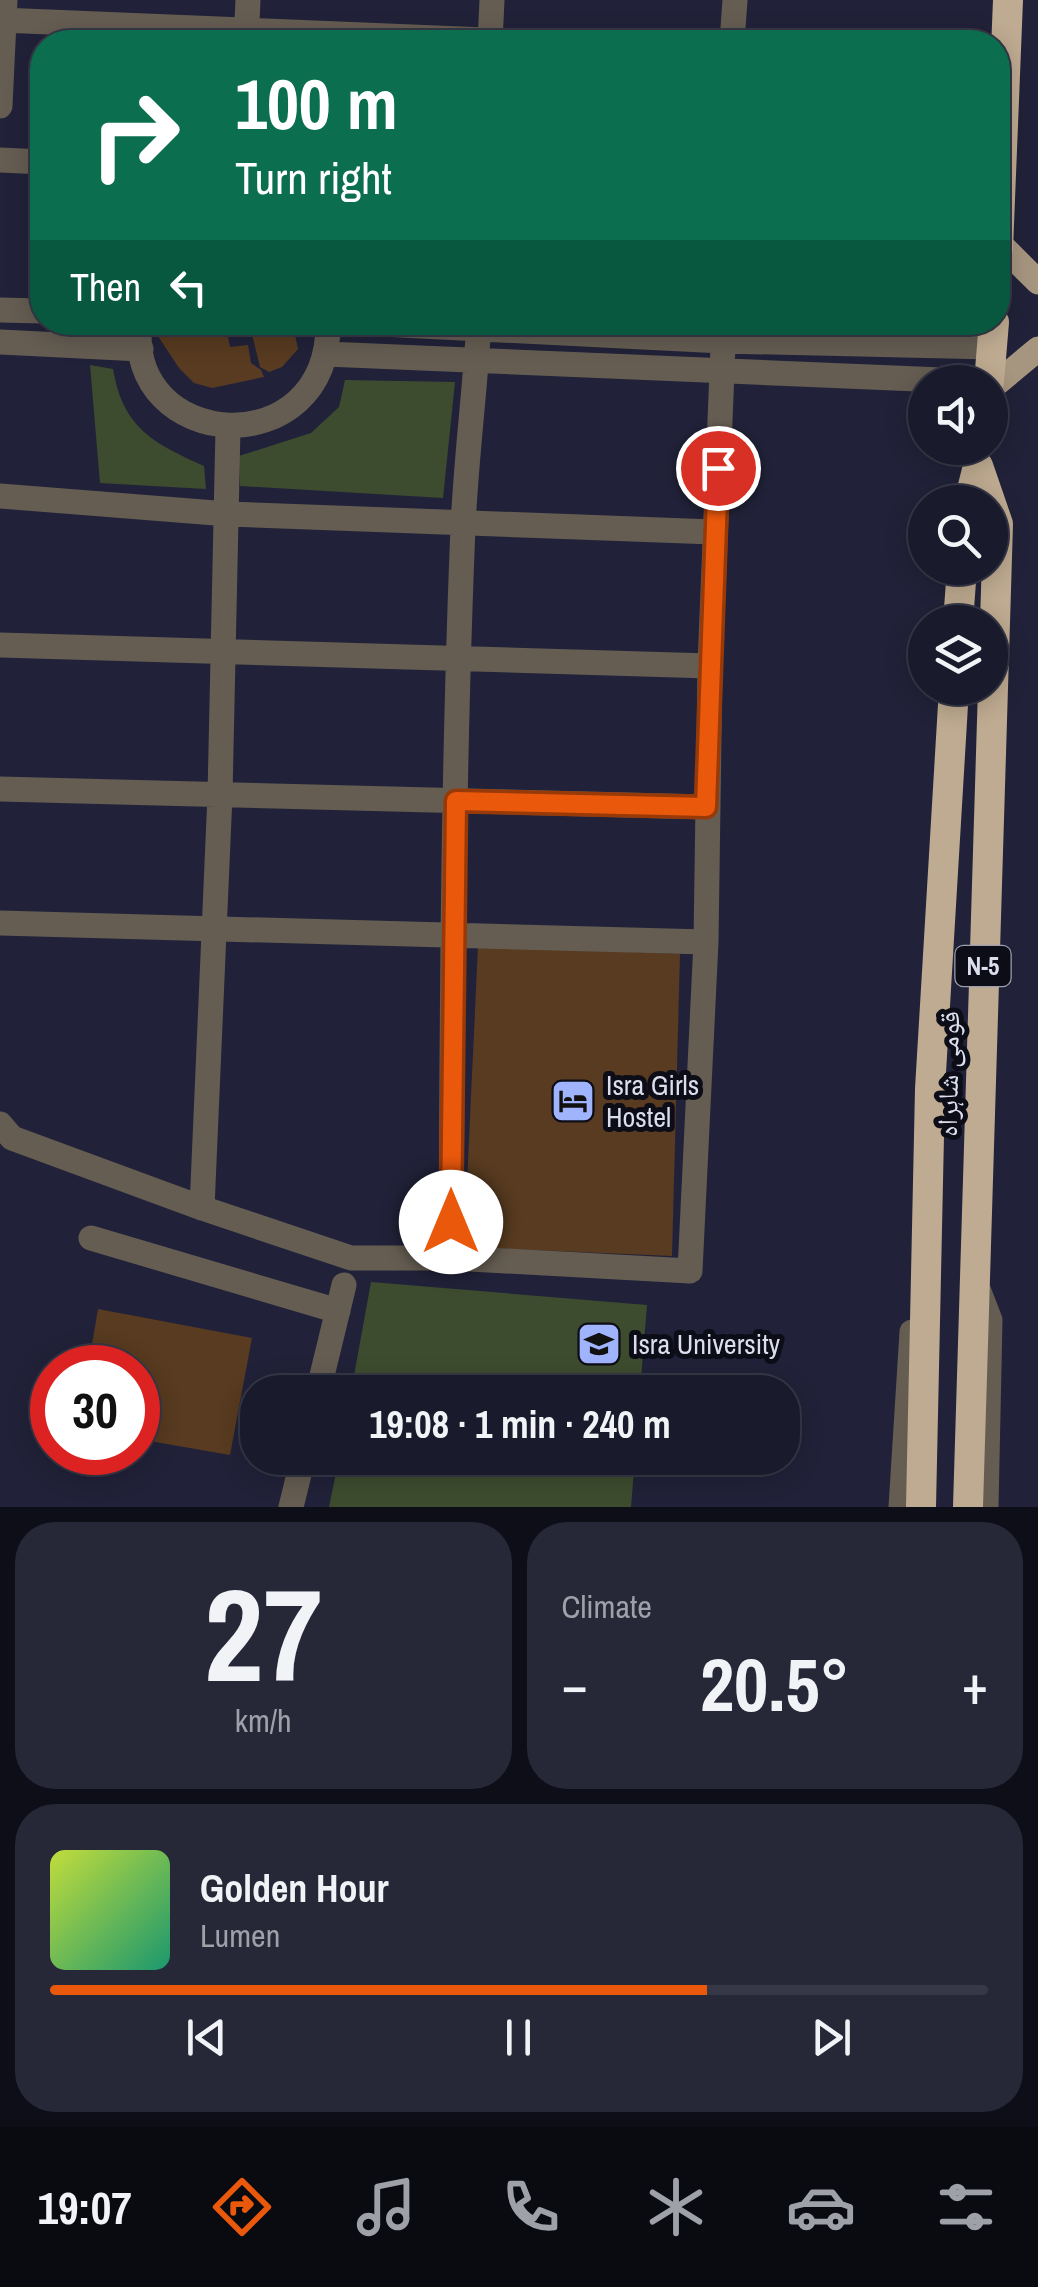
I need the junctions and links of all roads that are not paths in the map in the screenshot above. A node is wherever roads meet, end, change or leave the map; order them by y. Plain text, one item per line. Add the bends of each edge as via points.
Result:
1 (248, 0) edge
2 (492, 0) edge
3 (735, 0) edge
4 (1008, 0) edge
5 (3, 14) edge
6 (172, 30) edge
7 (246, 30) edge
8 (491, 30) edge
9 (733, 30) edge
10 (1007, 30) edge
11 (0, 106) edge
12 (0, 160) edge
13 (30, 161) edge
14 (1010, 256) edge
15 (1038, 282) edge
16 (0, 310) edge
17 (30, 311) edge
18 (140, 335) edge
19 (327, 335) edge
20 (478, 335) edge
21 (723, 335) edge
22 (993, 335) edge
23 (0, 342) edge
24 (141, 349) junction
25 (1038, 350) edge
26 (326, 354) junction
27 (478, 358) junction
28 (991, 365) edge
29 (722, 370) junction
30 (1008, 371) edge
31 (908, 380) edge
32 (228, 428) junction
33 (982, 465) edge
34 (0, 496) edge
35 (228, 514) junction
36 (463, 522) junction
37 (714, 532) junction
38 (0, 645) edge
39 (224, 654) junction
40 (458, 659) junction
41 (710, 666) junction
42 (953, 705) edge
43 (0, 789) edge
44 (220, 795) junction
45 (456, 801) junction
46 (706, 807) junction
47 (0, 923) edge
48 (214, 928) junction
49 (452, 934) junction
50 (706, 942) junction
51 (0, 1124) edge
52 (202, 1208) junction
53 (91, 1238) dead end
54 (451, 1258) junction
55 (975, 1280) junction
56 (344, 1285) dead end
57 (923, 1287) junction
58 (338, 1311) junction
59 (322, 1375) edge
60 (969, 1474) junction
61 (299, 1475) edge
62 (921, 1492) edge
63 (291, 1507) edge
64 (901, 1507) edge
65 (968, 1507) edge
66 (986, 1507) edge

1 - 7 street
2 - 8 street
3 - 9 street
4 - 10 highway
5 - 6 street
5 - 11 street
12 - 13 street
14 - 15 main road
16 - 17 street
18 - 24 street
19 - 26 street
20 - 27 street
21 - 29 street
22 - 28 highway
23 - 24 street
24 - 32 street via 164,397 184,414
25 - 30 main road
26 - 27 street
26 - 32 street via 317,378 283,414
27 - 29 street
27 - 36 street
29 - 31 street
29 - 37 street
32 - 35 street
33 - 55 highway, قومی شاہراہ / N-5 via 998,524
34 - 35 street
35 - 36 street
35 - 39 street
36 - 37 street
36 - 40 street
37 - 41 street
38 - 39 street
39 - 40 street
39 - 44 street
40 - 41 street
40 - 45 street
41 - 46 street
42 - 57 highway, قومی شاہراہ / N-5
43 - 44 street
44 - 45 street
44 - 48 street
45 - 46 street
45 - 49 street
46 - 50 street
47 - 48 street
48 - 49 street
48 - 52 street
49 - 50 street
49 - 54 street
50 - 54 street via 690,1271
51 - 52 street via 12,1138
52 - 54 street via 350,1258
53 - 58 street
55 - 60 highway, قومی شاہراہ / N-5
55 - 66 street via 990,1320
56 - 58 street
57 - 62 highway, قومی شاہراہ / N-5
57 - 64 street via 910,1336
58 - 59 street
60 - 62 highway
60 - 65 highway, قومی شاہراہ / N-5
61 - 63 street

